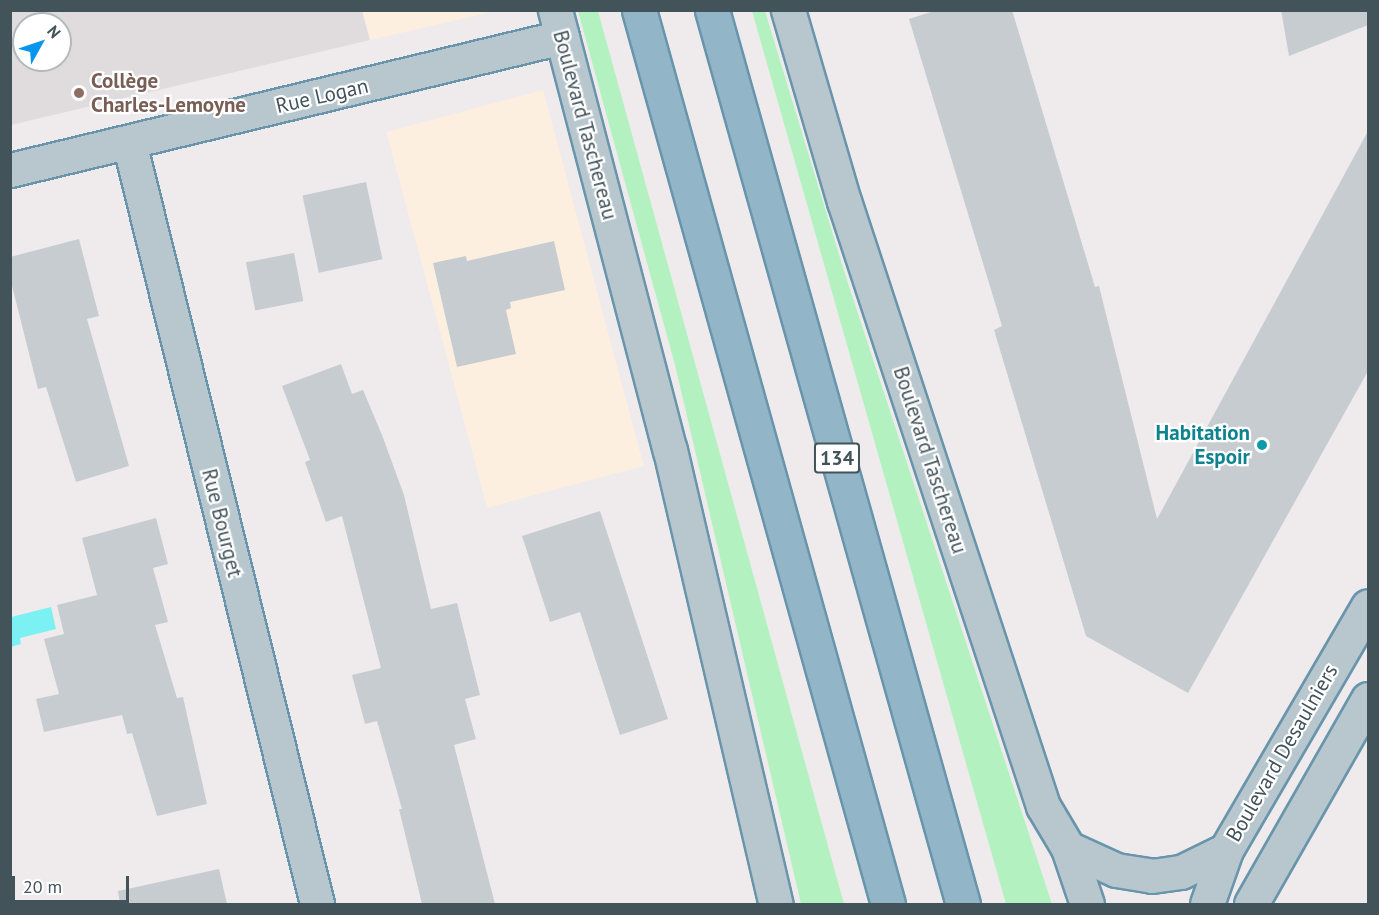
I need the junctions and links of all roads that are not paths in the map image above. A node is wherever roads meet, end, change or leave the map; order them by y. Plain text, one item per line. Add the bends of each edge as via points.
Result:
1 (639, 10) edge
2 (712, 10) edge
3 (788, 10) edge
4 (559, 24) edge
5 (129, 142) junction
6 (10, 170) edge
7 (1368, 606) edge
8 (1368, 699) edge
9 (1068, 848) junction
10 (1226, 850) junction
11 (317, 904) edge
12 (776, 904) edge
13 (888, 904) edge
14 (963, 904) edge
15 (1087, 904) edge
16 (1207, 904) edge
17 (1251, 904) edge

1 - 13 highway
2 - 14 highway, 134
3 - 9 street, Boulevard Taschereau via 844,201 1043,806
4 - 5 street, Rue Logan
4 - 12 street, Boulevard Taschereau via 670,450
5 - 6 street, Rue Logan
5 - 11 street, Rue Bourget
7 - 10 street, Boulevard Desaulniers
8 - 17 street
9 - 10 street via 1116,870 1152,876 1181,872
9 - 15 street, Boulevard Taschereau
10 - 16 street, Boulevard Desaulniers

